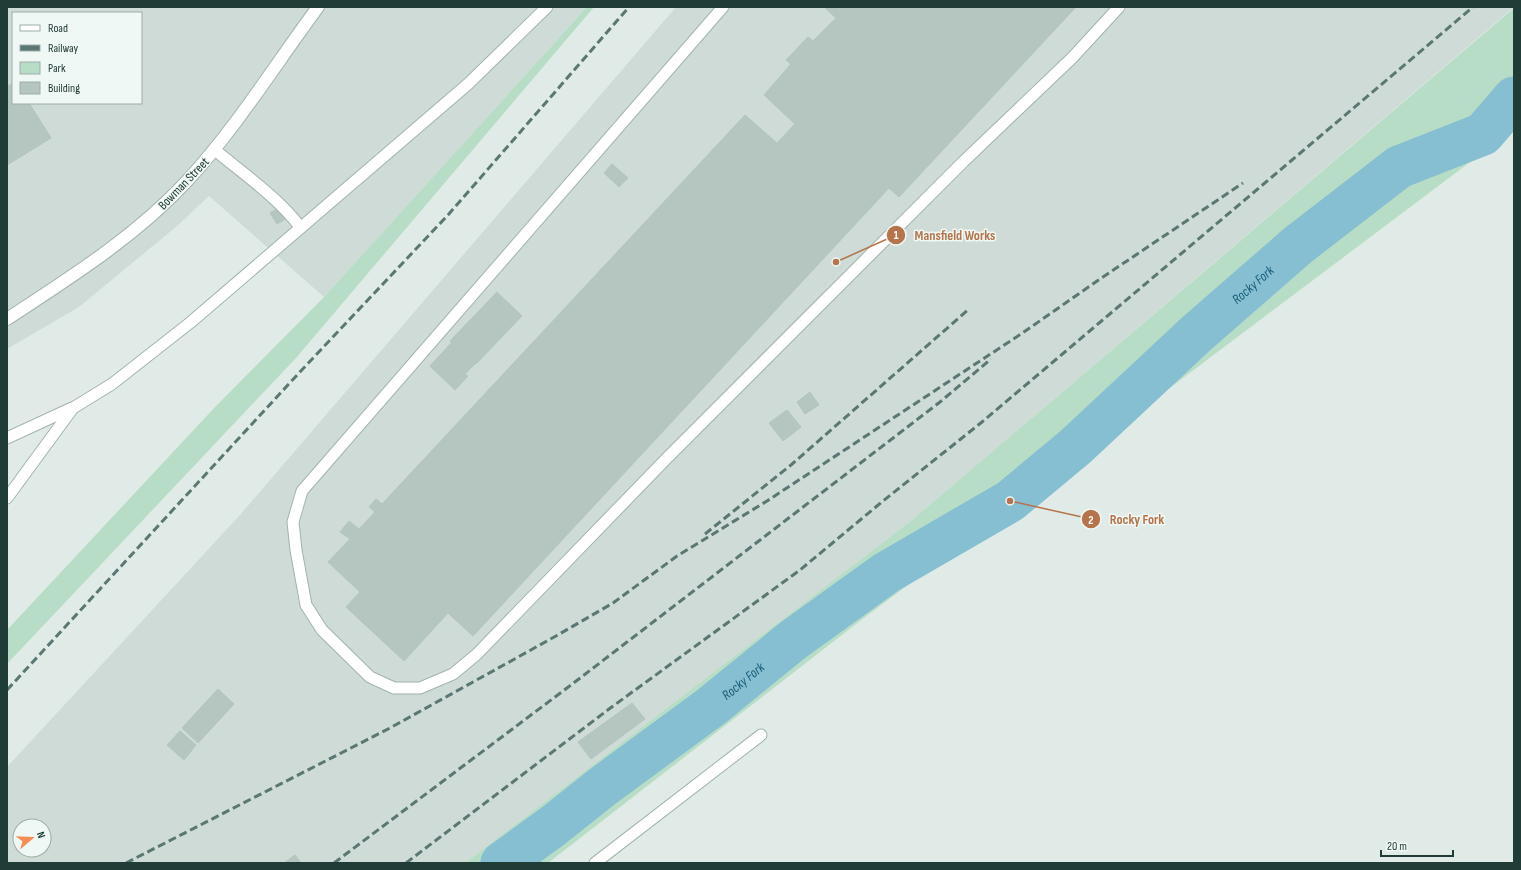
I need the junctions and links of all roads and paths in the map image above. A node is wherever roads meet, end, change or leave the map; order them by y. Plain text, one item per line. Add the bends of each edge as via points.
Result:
1 (318, 7) edge
2 (547, 7) edge
3 (723, 7) edge
4 (1119, 7) edge
5 (214, 150) junction
6 (300, 228) junction
7 (7, 319) edge
8 (73, 408) junction
9 (7, 438) edge
10 (7, 498) edge
11 (761, 734) dead end
12 (595, 863) edge

1 - 5 street, Bowman Street
2 - 6 lane via 468,84
3 - 4 lane via 302,491 293,522 306,604 322,630 370,677 394,688 420,688 453,674 477,654 667,458 963,162 1072,58
5 - 6 lane via 280,205
5 - 7 street, Bowman Street via 186,182 131,233 95,261
6 - 8 lane via 146,358 112,384
8 - 9 lane
8 - 10 lane
11 - 12 lane

